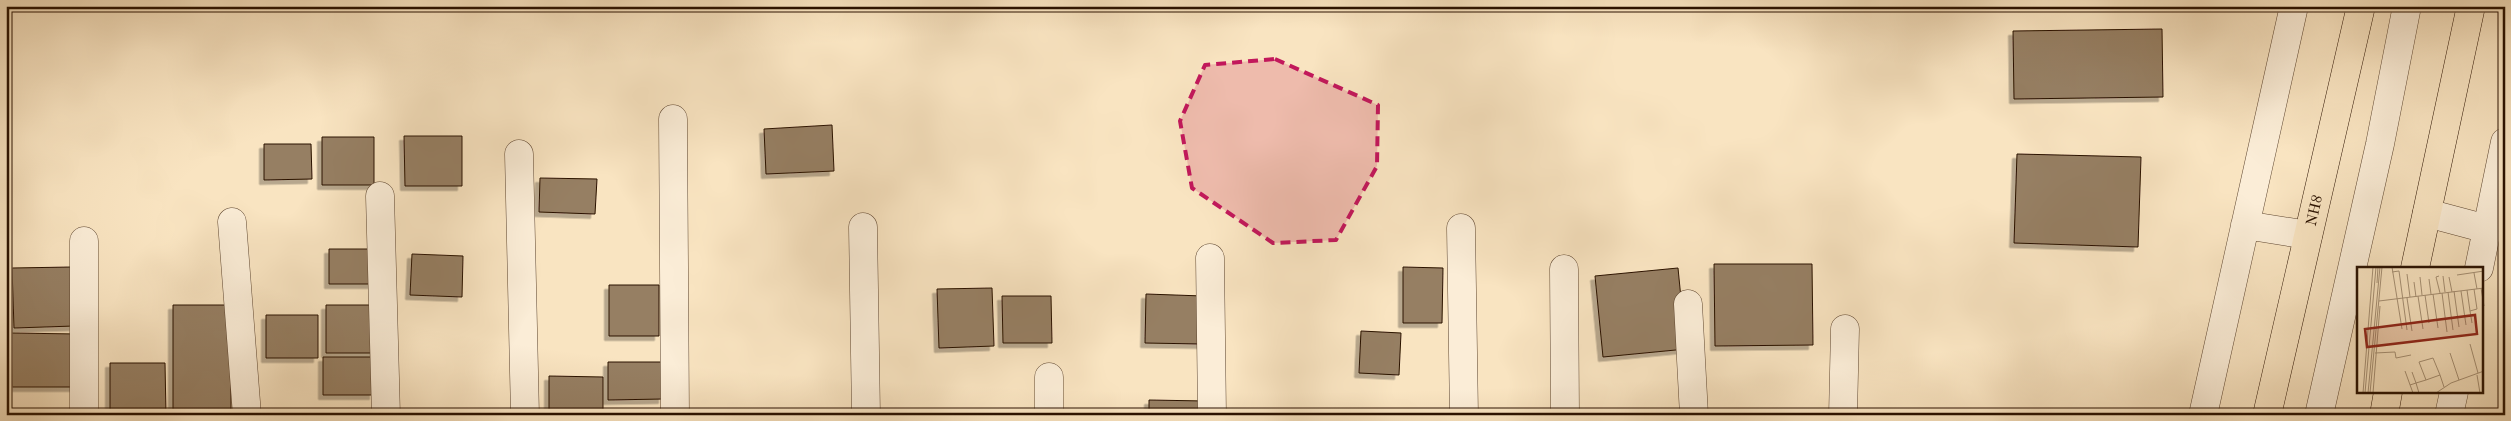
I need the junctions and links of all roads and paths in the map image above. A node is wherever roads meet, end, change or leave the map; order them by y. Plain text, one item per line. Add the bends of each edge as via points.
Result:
1 (2294, 6) edge
2 (2361, 6) edge
3 (2407, 6) edge
4 (2471, 6) edge
5 (673, 119) dead end
6 (2505, 142) edge
7 (519, 154) dead end
8 (380, 196) dead end
9 (2427, 213) junction
10 (232, 222) dead end
11 (2245, 225) junction
12 (864, 227) dead end
13 (1461, 228) dead end
14 (2488, 229) junction
15 (2308, 235) junction
16 (84, 241) dead end
17 (1210, 258) dead end
18 (2415, 267) edge
19 (2479, 267) edge
20 (1564, 269) dead end
21 (1688, 304) dead end
22 (1845, 329) dead end
23 (1048, 377) dead end
24 (2388, 394) edge
25 (2454, 394) edge
26 (84, 415) edge
27 (247, 415) edge
28 (386, 415) edge
29 (525, 415) edge
30 (675, 415) edge
31 (866, 415) edge
32 (1049, 415) edge
33 (1212, 415) edge
34 (1464, 415) edge
35 (1565, 415) edge
36 (1694, 415) edge
37 (1843, 415) edge
38 (2202, 415) edge
39 (2267, 415) edge
40 (2319, 415) edge
41 (2384, 415) edge
42 (2449, 415) edge

1 - 11 street
2 - 15 main road, NH8
3 - 40 street via 2380,144
4 - 9 main road
5 - 30 street
6 - 14 street
7 - 29 street
8 - 28 street
9 - 14 street
9 - 18 main road
10 - 27 street
11 - 15 street
11 - 38 street
12 - 31 street
13 - 34 street
14 - 19 street
15 - 39 main road, NH8
16 - 26 street
17 - 33 street
20 - 35 street
21 - 36 street
22 - 37 street
23 - 32 street
24 - 41 main road
25 - 42 street

